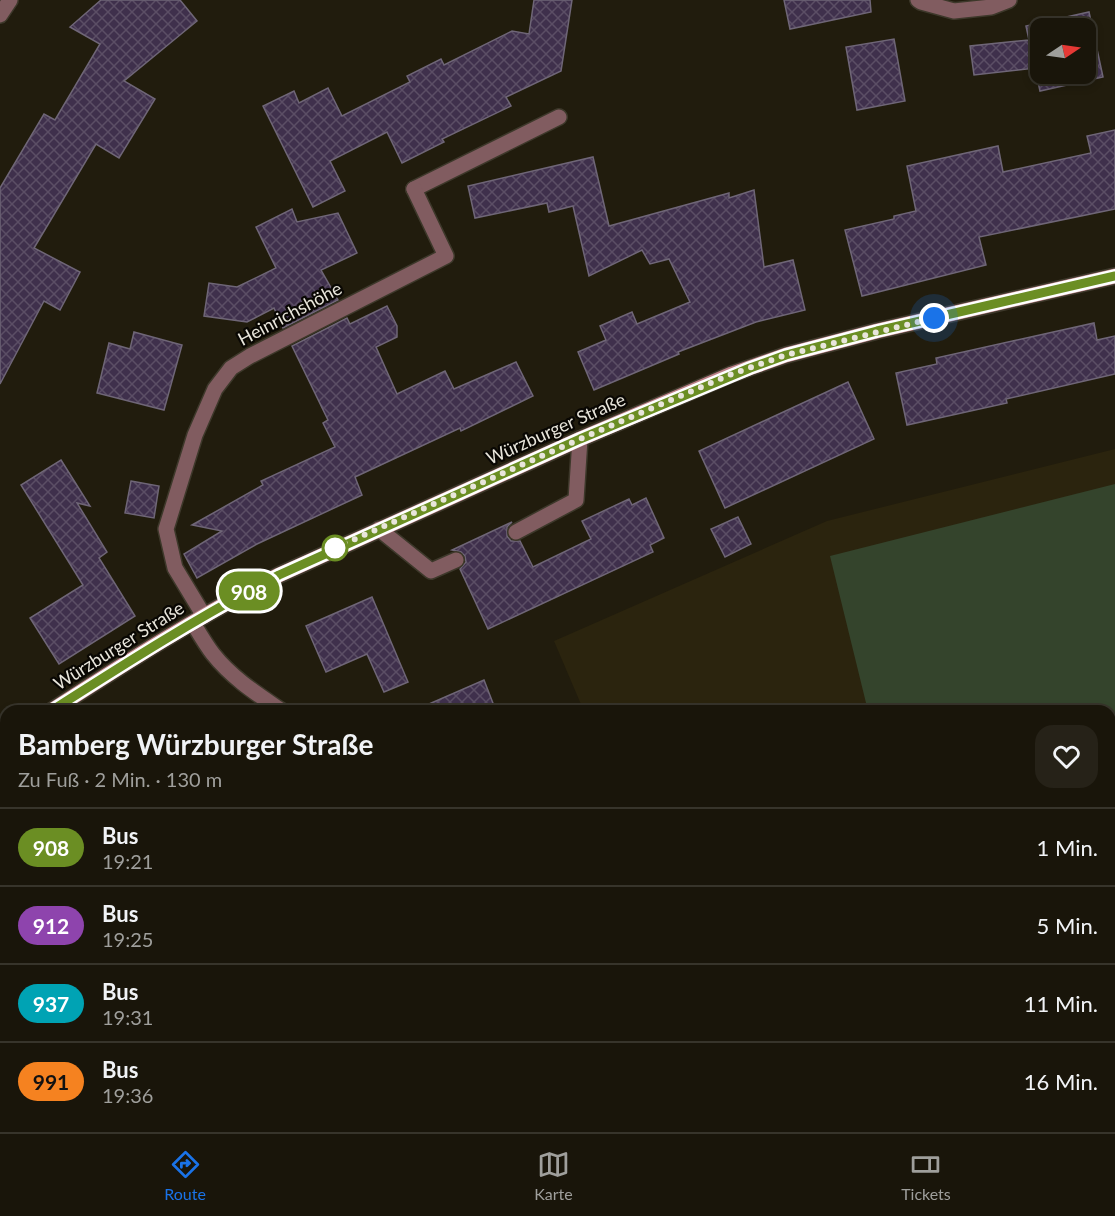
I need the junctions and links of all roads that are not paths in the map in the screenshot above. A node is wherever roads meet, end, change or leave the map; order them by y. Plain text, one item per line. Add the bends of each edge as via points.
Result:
1 (10, 0) edge
2 (918, 0) edge
3 (1009, 0) edge
4 (0, 15) edge
5 (559, 117) dead end
6 (1115, 276) edge
7 (580, 439) junction
8 (380, 529) junction
9 (516, 532) dead end
10 (456, 560) dead end
11 (198, 620) junction
12 (60, 705) edge
13 (273, 705) edge

1 - 4 street
2 - 3 street via 954,11 991,7
5 - 11 street, Heinrichshöhe via 414,189 446,256 250,356 231,368 215,388 195,435 165,529 175,568
6 - 7 street, Würzburger Straße via 786,355
7 - 8 street, Würzburger Straße
7 - 9 street via 576,500
8 - 10 street via 431,571
8 - 11 street, Würzburger Straße via 279,575
11 - 12 street, Würzburger Straße
11 - 13 street via 212,653 227,670

